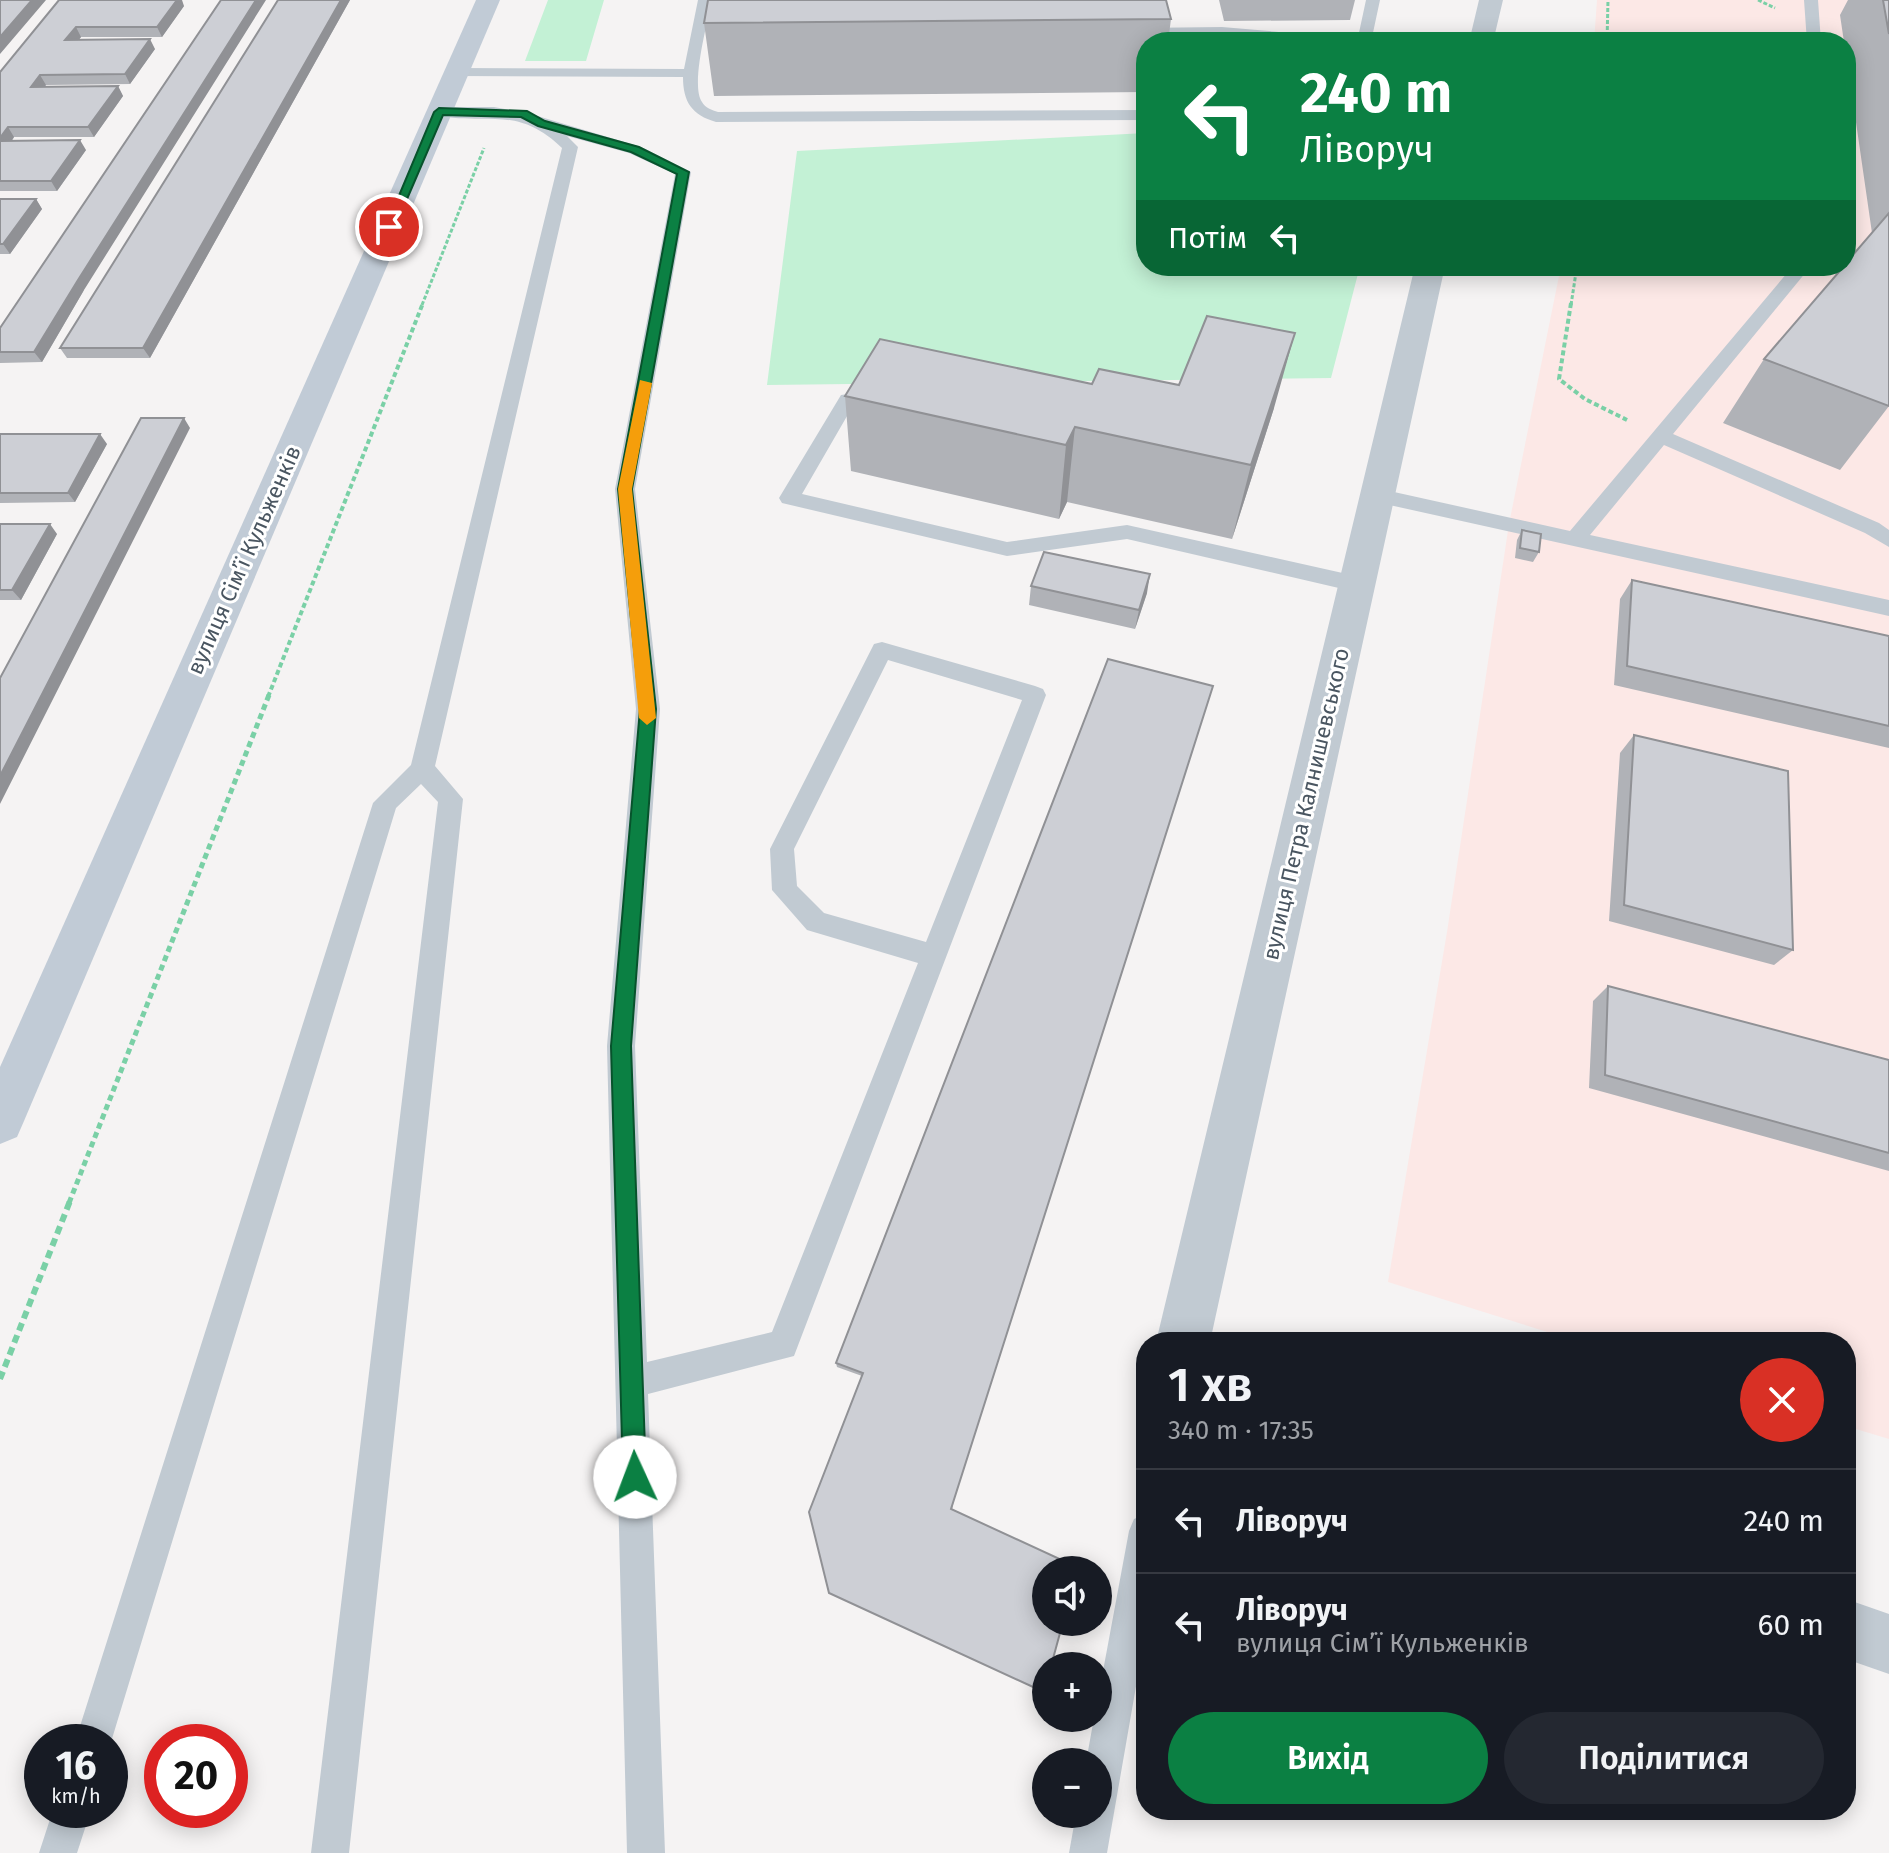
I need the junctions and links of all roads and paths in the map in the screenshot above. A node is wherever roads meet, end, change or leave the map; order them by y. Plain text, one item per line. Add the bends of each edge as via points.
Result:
1 (488, 0) edge
2 (705, 0) edge
3 (1373, 0) edge
4 (1491, 0) edge
5 (1608, 0) edge
6 (1811, 0) edge
7 (1128, 32) dead end
8 (1234, 32) edge
9 (1366, 32) edge
10 (1483, 32) edge
11 (1607, 32) edge
12 (1813, 32) edge
13 (457, 72) junction
14 (691, 73) junction
15 (439, 112) junction
16 (498, 113) junction
17 (1136, 115) edge
18 (542, 124) junction
19 (1428, 276) edge
20 (1575, 276) edge
21 (1794, 276) edge
22 (895, 393) edge
23 (1661, 436) junction
24 (1376, 495) junction
25 (1575, 539) junction
26 (1889, 540) edge
27 (1356, 584) junction
28 (1889, 608) edge
29 (422, 769) junction
30 (933, 956) junction
31 (0, 1121) edge
32 (1185, 1332) edge
33 (0, 1379) edge
34 (632, 1382) junction
35 (1136, 1587) edge
36 (1856, 1632) edge
37 (1889, 1644) edge
38 (99, 1724) edge
39 (1107, 1748) edge
40 (66, 1828) edge
41 (1092, 1828) edge
42 (58, 1853) edge
43 (330, 1853) edge
44 (646, 1853) edge
45 (1088, 1853) edge

1 - 13 main road, вулиця Сімʼї Кульженків
2 - 14 lane via 706,33
3 - 9 lane
4 - 10 street
5 - 11 path
6 - 12 lane
7 - 8 lane
13 - 14 lane
13 - 15 main road, вулиця Сімʼї Кульженків
14 - 17 lane via 690,101 698,111 716,117
15 - 16 lane
15 - 31 main road, вулиця Сімʼї Кульженків
16 - 18 lane via 523,114
16 - 33 path
18 - 29 lane via 570,147
18 - 34 lane via 635,150 683,172 625,489 648,709 621,1046
19 - 24 street, вулиця Петра Калнишевського
20 - 23 path via 1559,379 1585,399
21 - 23 lane
22 - 27 lane via 848,399 789,498 1007,549 1127,532
23 - 25 lane
23 - 26 lane
24 - 25 lane
24 - 27 street, вулиця Петра Калнишевського
25 - 28 lane
27 - 32 street, вулиця Петра Калнишевського
29 - 38 lane via 385,803
29 - 43 lane via 451,799
30 - 30 lane via 1035,695 882,650 782,849 785,890 816,922
30 - 34 lane via 783,1345
34 - 44 lane
35 - 39 lane
36 - 37 street
40 - 42 lane
41 - 45 lane

